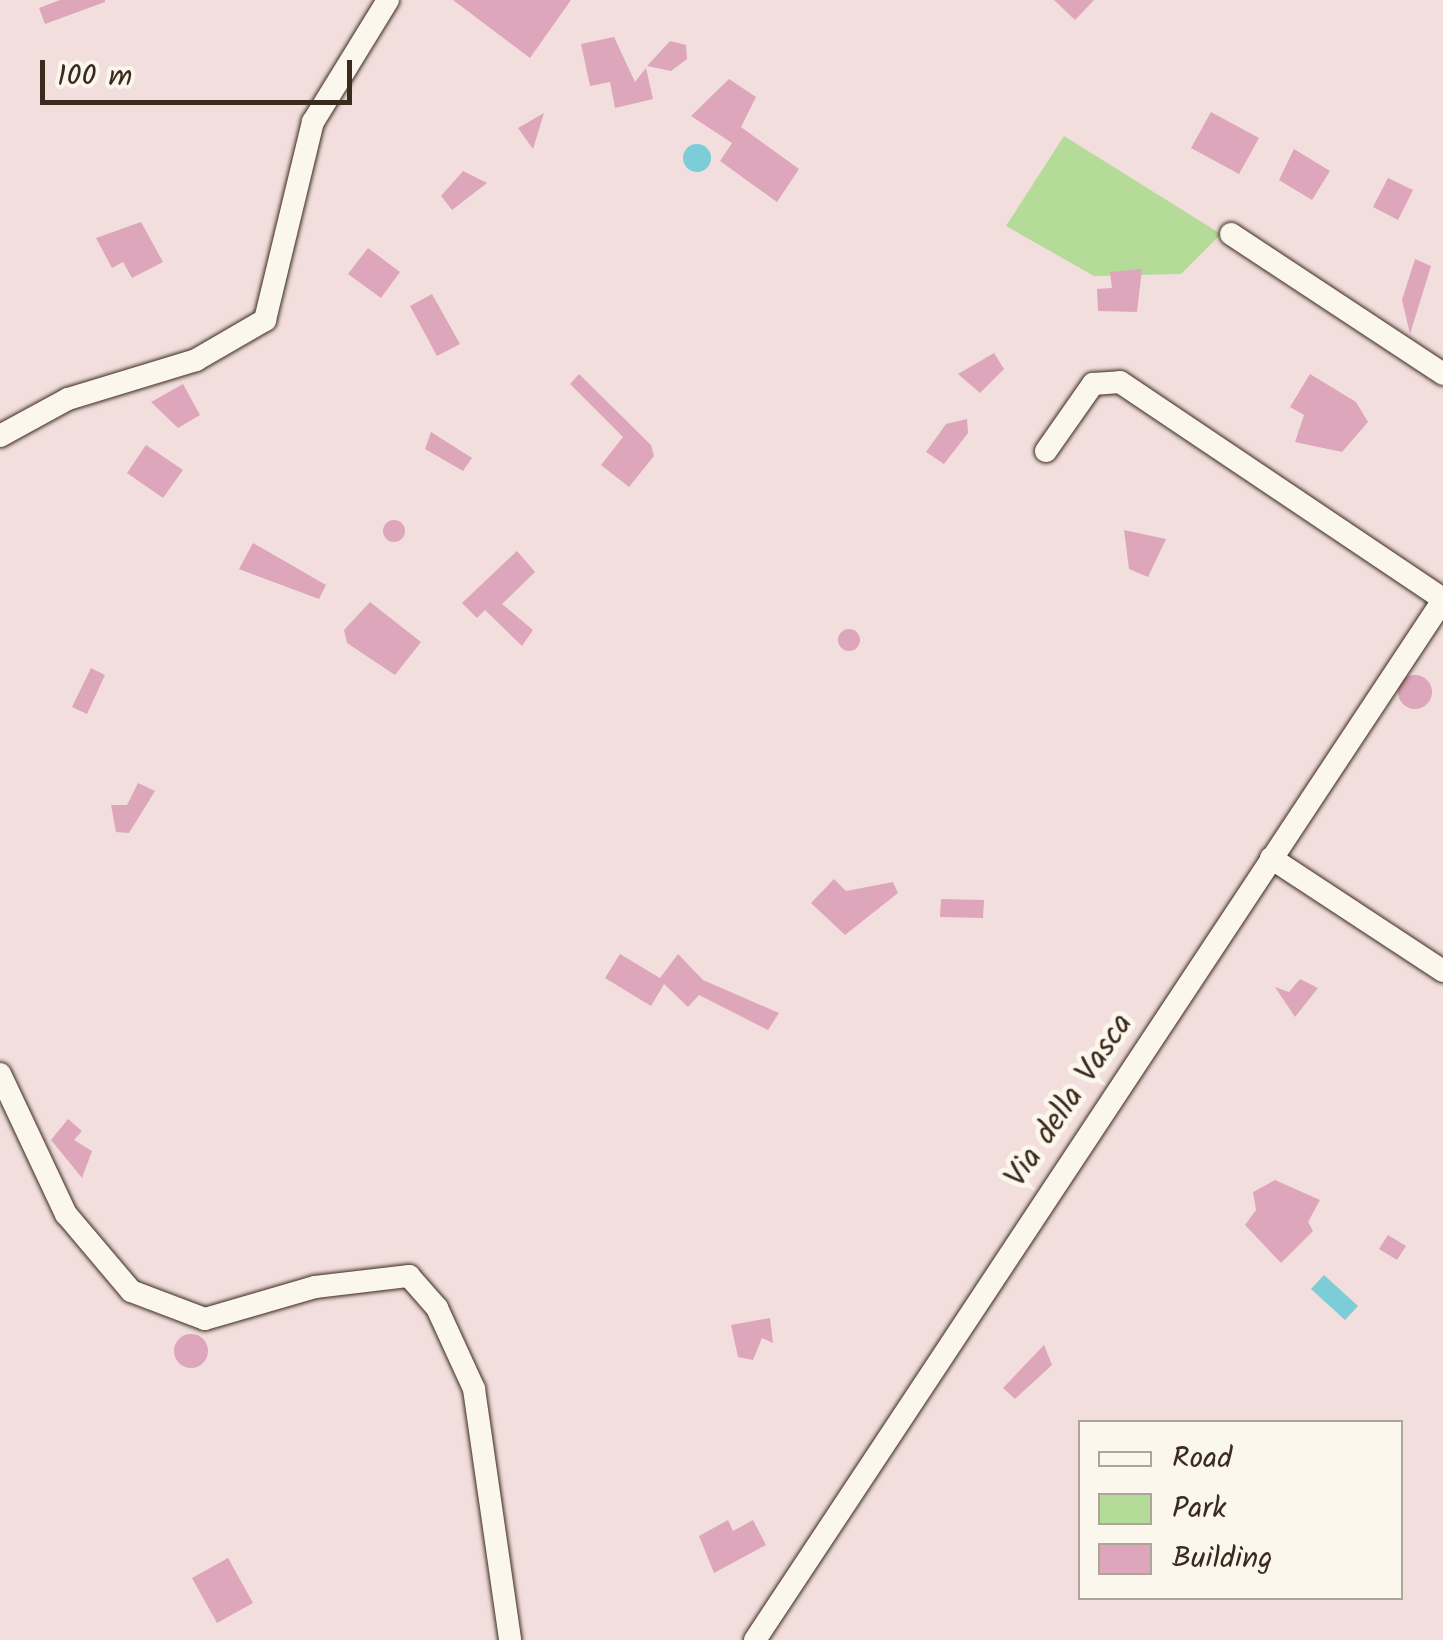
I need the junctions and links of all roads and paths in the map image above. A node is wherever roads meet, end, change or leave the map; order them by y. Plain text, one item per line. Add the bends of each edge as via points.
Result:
1 (388, 0) edge
2 (1231, 234) dead end
3 (1443, 374) edge
4 (0, 436) edge
5 (1046, 452) dead end
6 (1443, 600) edge
7 (1271, 858) junction
8 (1443, 971) edge
9 (0, 1074) edge
10 (510, 1640) edge
11 (755, 1640) edge

1 - 4 street via 313,122 265,320 196,360 68,399
2 - 3 street
5 - 6 street via 1093,384 1120,382
6 - 7 street, Via della Vasca
7 - 8 street
7 - 11 street, Via della Vasca
9 - 10 street via 66,1214 132,1290 205,1319 315,1287 409,1276 438,1308 474,1389

